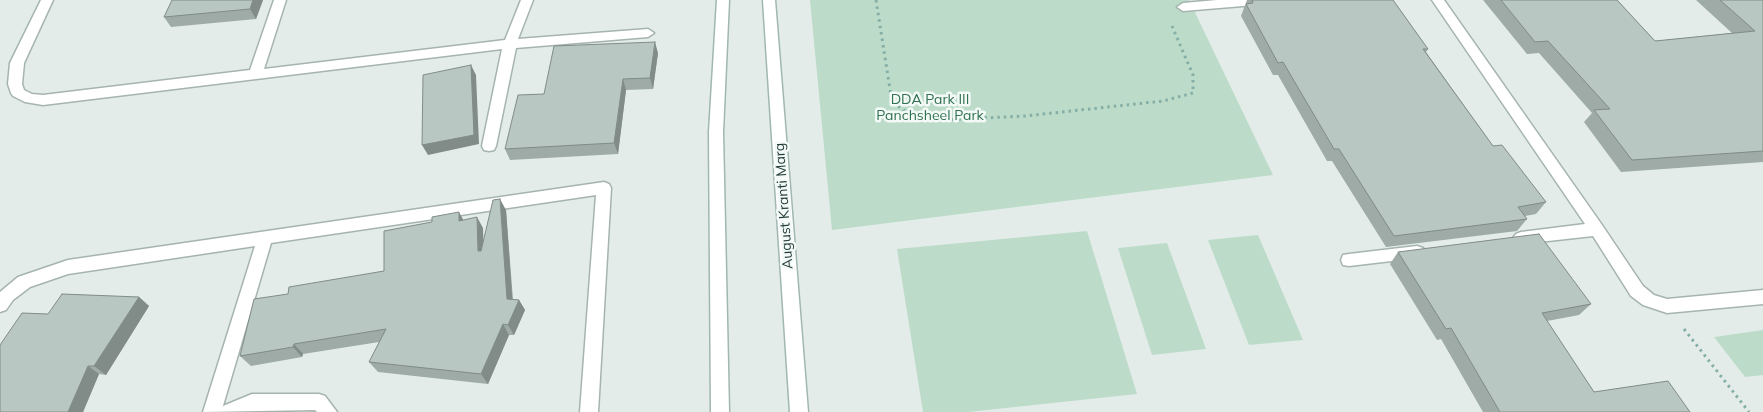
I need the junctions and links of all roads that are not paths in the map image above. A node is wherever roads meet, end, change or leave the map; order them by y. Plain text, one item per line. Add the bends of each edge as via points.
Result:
1 (47, 0) edge
2 (280, 0) edge
3 (527, 0) edge
4 (723, 0) edge
5 (769, 0) edge
6 (1267, 0) edge
7 (1438, 0) edge
8 (1183, 7) dead end
9 (648, 33) dead end
10 (510, 44) junction
11 (255, 75) junction
12 (490, 146) dead end
13 (1596, 228) junction
14 (265, 238) junction
15 (1507, 240) edge
16 (1428, 250) edge
17 (1349, 260) dead end
18 (1763, 297) edge
19 (0, 305) edge
20 (212, 412) edge
21 (229, 412) edge
22 (328, 412) edge
23 (589, 412) edge
24 (720, 412) edge
25 (799, 412) edge

1 - 11 street via 17,63 15,84 18,93 30,99
2 - 11 street
3 - 10 street
4 - 24 street via 716,132
5 - 25 street, August Kranti Marg
6 - 8 street
7 - 13 street
9 - 10 street
10 - 11 street
10 - 12 street
13 - 15 street
13 - 18 street via 1637,291 1650,300 1667,306
14 - 19 street via 68,267 24,282
14 - 20 street
14 - 23 street via 604,188
16 - 17 street
21 - 22 street via 252,402 319,402

